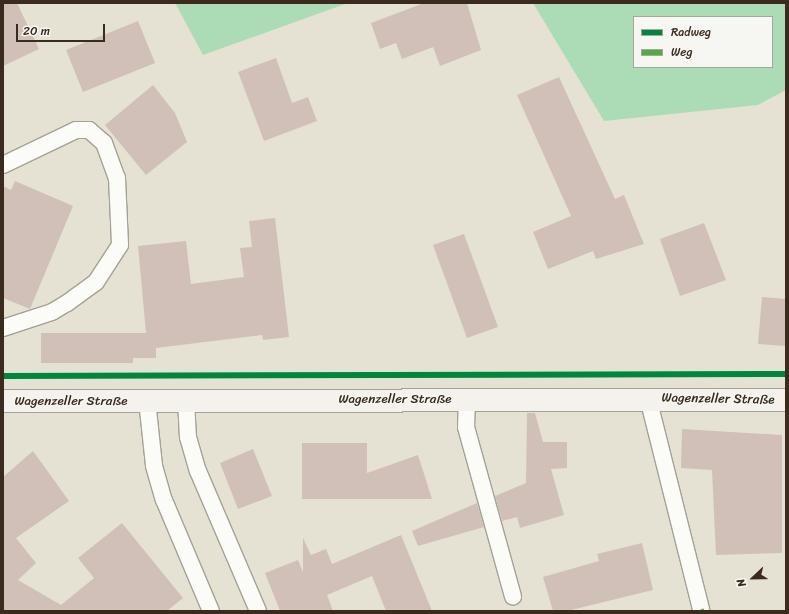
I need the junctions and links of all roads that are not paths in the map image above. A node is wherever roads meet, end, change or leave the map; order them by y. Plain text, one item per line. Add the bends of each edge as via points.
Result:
1 (3, 165) edge
2 (3, 328) edge
3 (648, 398) junction
4 (467, 399) junction
5 (147, 400) junction
6 (186, 400) junction
7 (786, 400) edge
8 (3, 401) edge
9 (513, 597) dead end
10 (701, 609) dead end
11 (211, 611) edge
12 (258, 611) edge

1 - 2 lane via 76,130 89,130 104,143 117,178 120,245 96,282 67,303 52,312
3 - 4 main road, Wagenzeller Straße
3 - 7 main road, Wagenzeller Straße
3 - 10 lane
4 - 6 main road, Wagenzeller Straße
4 - 9 lane via 466,427
5 - 6 main road, Wagenzeller Straße
5 - 8 main road, Wagenzeller Straße
5 - 11 lane via 154,466 164,500
6 - 12 lane via 188,437 198,470

